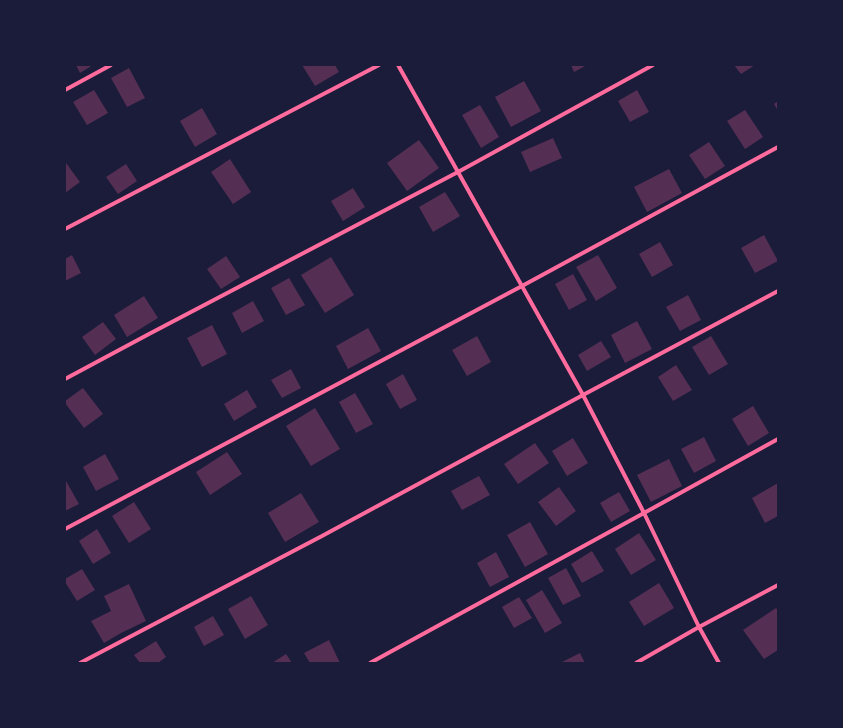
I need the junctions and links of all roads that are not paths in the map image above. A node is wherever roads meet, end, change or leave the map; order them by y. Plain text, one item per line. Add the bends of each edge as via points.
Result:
1 (111, 65) edge
2 (379, 65) edge
3 (398, 65) edge
4 (653, 65) edge
5 (65, 90) edge
6 (778, 147) edge
7 (458, 172) junction
8 (65, 229) edge
9 (522, 286) junction
10 (778, 291) edge
11 (65, 379) edge
12 (583, 395) junction
13 (778, 439) edge
14 (644, 513) junction
15 (65, 529) edge
16 (778, 585) edge
17 (699, 627) junction
18 (80, 663) edge
19 (370, 663) edge
20 (636, 663) edge
21 (719, 663) edge

1 - 5 street
2 - 8 street
3 - 7 street
4 - 7 street
6 - 9 street
7 - 9 street
7 - 11 street
9 - 12 street
9 - 15 street
10 - 12 street
12 - 14 street
12 - 18 street
13 - 14 street
14 - 17 street
14 - 19 street
16 - 17 street
17 - 20 street
17 - 21 street

